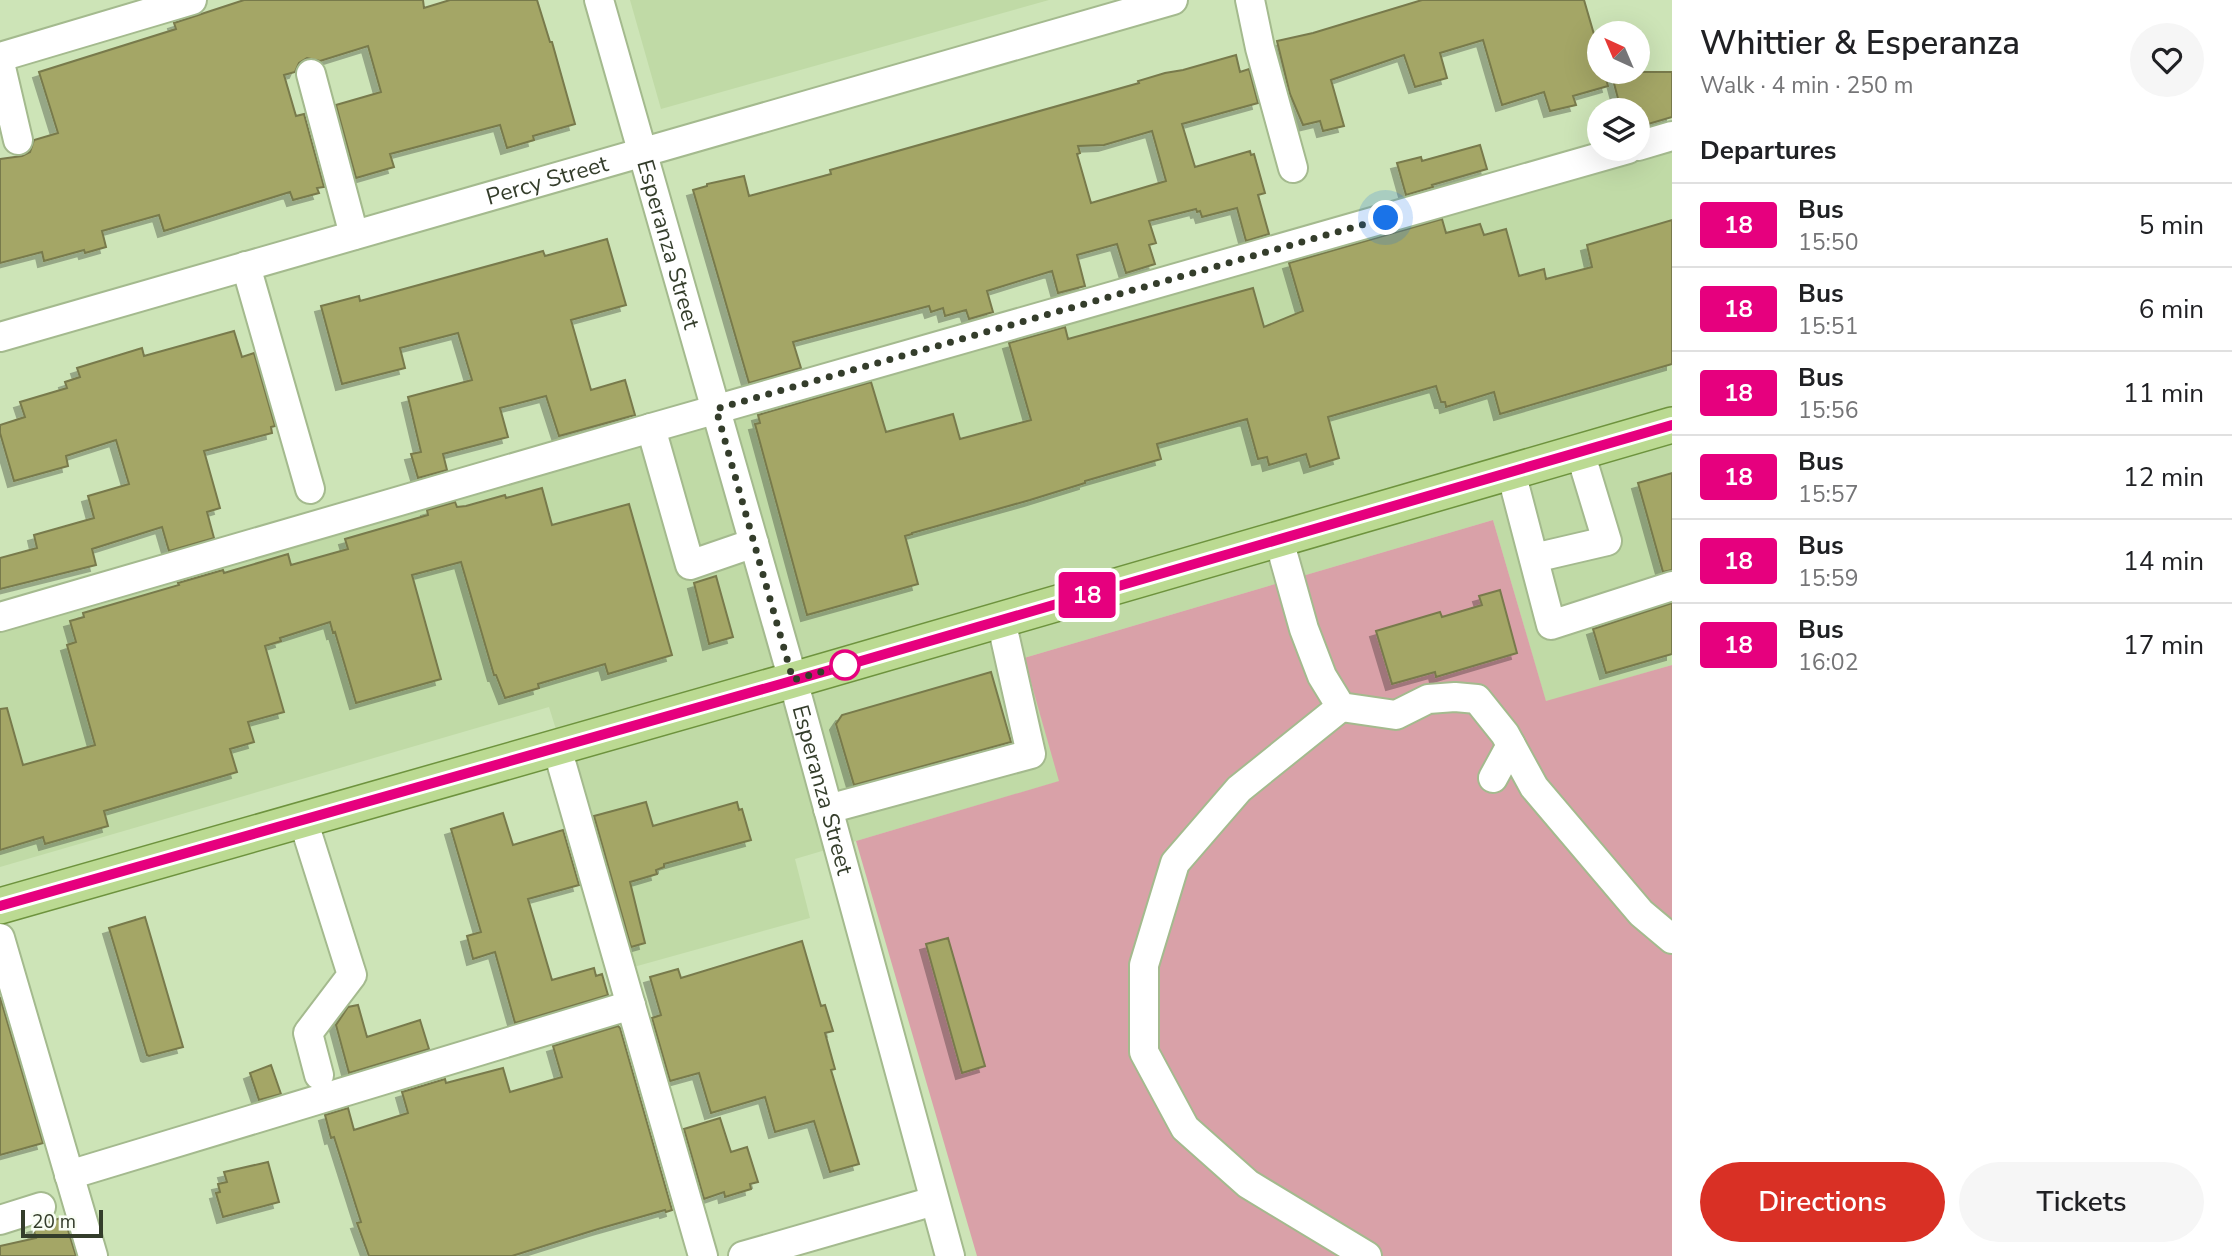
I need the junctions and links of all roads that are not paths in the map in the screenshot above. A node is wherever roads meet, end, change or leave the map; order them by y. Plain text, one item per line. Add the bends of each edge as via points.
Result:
1 (192, 0) edge
2 (598, 0) edge
3 (1173, 0) edge
4 (1250, 0) edge
5 (1087, 12) edge
6 (0, 57) edge
7 (0, 63) edge
8 (311, 74) dead end
9 (1672, 136) edge
10 (18, 140) dead end
11 (1650, 142) edge
12 (643, 152) junction
13 (1587, 161) edge
14 (1293, 168) dead end
15 (354, 235) junction
16 (246, 266) junction
17 (0, 337) edge
18 (716, 409) junction
19 (1672, 425) edge
20 (651, 428) junction
21 (1580, 452) junction
22 (1511, 472) junction
23 (310, 489) dead end
24 (1279, 540) junction
25 (754, 543) junction
26 (1534, 558) junction
27 (1672, 586) edge
28 (0, 617) edge
29 (1001, 620) junction
30 (793, 680) junction
31 (1341, 707) junction
32 (1511, 745) junction
33 (557, 748) junction
34 (1493, 778) dead end
35 (828, 809) junction
36 (303, 820) junction
37 (0, 906) edge
38 (0, 938) edge
39 (1672, 939) edge
40 (631, 1005) junction
41 (319, 1075) dead end
42 (69, 1175) junction
43 (934, 1201) junction
44 (41, 1206) dead end
45 (0, 1220) edge
46 (93, 1256) edge
47 (704, 1256) edge
48 (743, 1256) edge
49 (950, 1256) edge
50 (1367, 1256) edge

1 - 6 street
2 - 12 street, Esperanza Street
3 - 5 street, Percy Street
4 - 14 street
5 - 12 street, Percy Street
7 - 10 street
8 - 15 street
9 - 11 street
12 - 15 street, Percy Street
12 - 18 street, Esperanza Street
13 - 18 street
15 - 16 street, Percy Street
16 - 17 street, Percy Street
16 - 23 street
18 - 20 street
18 - 25 street, Esperanza Street
19 - 21 main road
20 - 25 street via 690,565
20 - 28 street
21 - 22 main road
21 - 26 street via 1607,541
22 - 24 main road
22 - 26 street
24 - 29 main road
24 - 31 street via 1304,629 1322,676
25 - 30 street, Esperanza Street
26 - 27 street via 1551,625
29 - 30 main road
29 - 35 street via 1031,754
30 - 33 main road
30 - 35 street, Esperanza Street
31 - 32 street via 1396,715 1428,699 1477,699
31 - 50 street via 1239,789 1175,863 1144,965 1144,1052 1185,1128 1248,1184
32 - 34 street
32 - 39 street via 1534,787 1641,913
33 - 36 main road
33 - 40 street
35 - 43 street, Esperanza Street
36 - 37 main road
36 - 41 street via 352,975 308,1033
38 - 42 street
40 - 42 street
40 - 47 street
42 - 46 street
43 - 48 street
43 - 49 street, Esperanza Street
44 - 45 street

